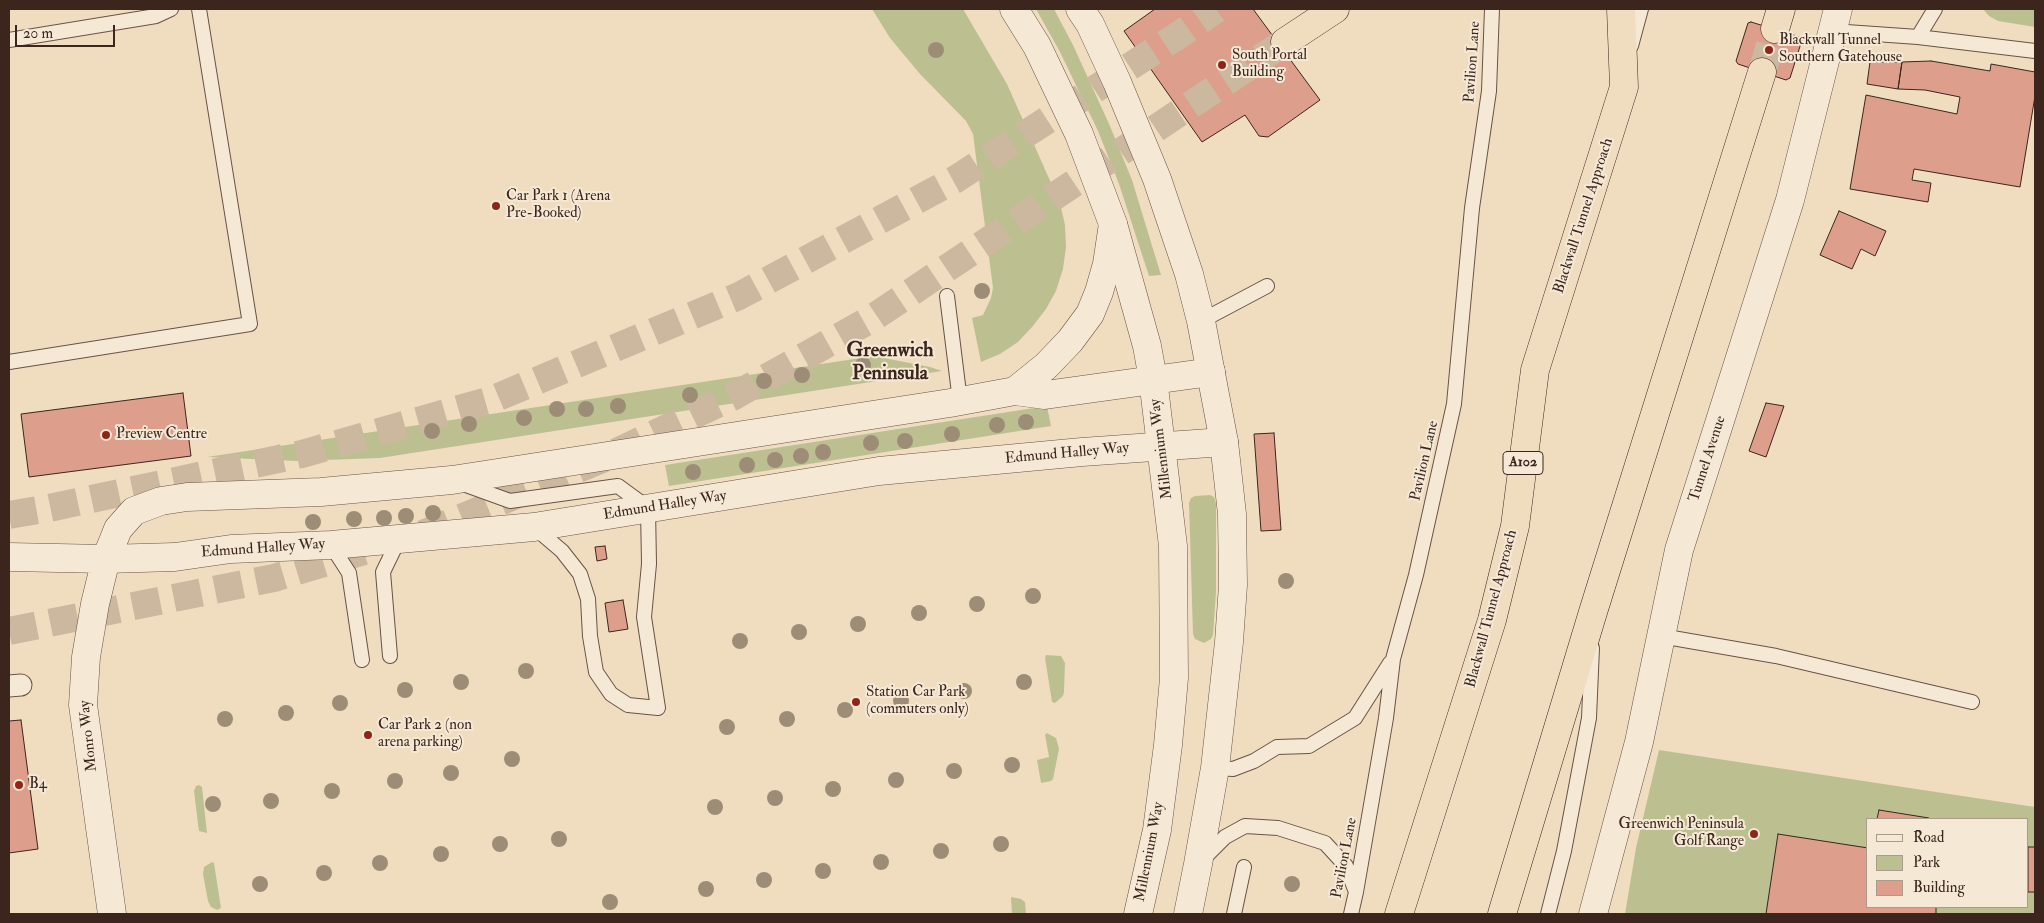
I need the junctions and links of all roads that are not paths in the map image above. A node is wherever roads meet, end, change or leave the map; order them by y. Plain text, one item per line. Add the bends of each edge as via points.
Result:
1 (171, 9) edge
2 (199, 9) edge
3 (1014, 9) edge
4 (1080, 9) edge
5 (1335, 9) edge
6 (1492, 9) edge
7 (1621, 9) edge
8 (1641, 9) edge
9 (1935, 9) edge
10 (1835, 20) edge
11 (1918, 37) junction
12 (9, 40) edge
13 (1285, 42) tunnel mouth
14 (2035, 52) edge
15 (1762, 72) tunnel mouth
16 (1113, 224) junction
17 (1267, 286) dead end
18 (947, 296) dead end
19 (1202, 321) junction
20 (9, 362) edge
21 (1535, 370) junction
22 (1211, 372) junction
23 (1153, 379) junction
24 (1015, 391) junction
25 (960, 401) junction
26 (1224, 442) junction
27 (1162, 447) junction
28 (452, 480) junction
29 (648, 508) junction
30 (534, 527) junction
31 (399, 539) junction
32 (331, 545) junction
33 (9, 557) edge
34 (106, 559) junction
35 (1593, 612) junction
36 (1661, 636) junction
37 (390, 656) dead end
38 (1393, 659) junction
39 (362, 660) dead end
40 (1972, 702) dead end
41 (1215, 768) junction
42 (1198, 864) junction
43 (1244, 867) dead end
44 (1356, 892) junction
45 (112, 914) edge
46 (1138, 914) edge
47 (1188, 914) edge
48 (1234, 914) edge
49 (1351, 914) edge
50 (1399, 914) edge
51 (1502, 914) edge
52 (1548, 914) edge
53 (1593, 914) edge

1 - 12 lane via 156,16
2 - 20 lane via 250,324
3 - 16 street, Millennium Way via 1037,46 1079,134
4 - 19 street via 1118,82 1157,179 1190,274
5 - 13 highway
6 - 38 lane, Pavilion Lane via 1489,91 1472,208 1454,404 1416,575
7 - 21 highway, Blackwall Tunnel Approach / A102 via 1624,88
8 - 21 lane
9 - 11 lane
10 - 11 lane
10 - 36 street, Tunnel Avenue via 1790,200 1679,550
11 - 14 lane
15 - 35 highway
16 - 23 street, Millennium Way
16 - 24 street via 1107,264 1090,314 1046,366
17 - 19 lane
18 - 25 lane
19 - 22 street
21 - 50 highway, Blackwall Tunnel Approach / A102 via 1515,526 1492,620
22 - 23 street
22 - 26 street
23 - 24 street via 1045,395
23 - 27 street, Millennium Way
24 - 25 street
25 - 28 street
26 - 27 street, Edmund Halley Way
26 - 41 street via 1232,514 1233,585
27 - 29 street, Edmund Halley Way via 879,471
27 - 46 street, Millennium Way via 1172,546 1174,678 1157,830
28 - 29 lane via 510,501 618,486
28 - 34 street via 321,492 160,500 134,511 118,529
29 - 30 street, Edmund Halley Way
29 - 30 lane via 649,564 644,617 658,708 628,705 611,694 596,672 588,598 580,574 562,551
30 - 31 street, Edmund Halley Way
31 - 32 street, Edmund Halley Way
31 - 37 lane via 383,572
32 - 34 street, Edmund Halley Way
32 - 39 lane via 348,573
33 - 34 street, Edmund Halley Way
34 - 45 street, Monro Way via 86,657 83,705
35 - 51 highway
35 - 52 lane via 1589,718 1564,851
36 - 40 lane via 1776,656
36 - 53 street, Tunnel Avenue via 1639,742
38 - 41 lane via 1355,718 1309,746 1277,747 1233,769
38 - 44 lane, Pavilion Lane
41 - 42 street
42 - 44 lane via 1226,837 1245,826 1278,828 1324,844 1346,866
42 - 47 street
43 - 48 lane
44 - 49 lane, Pavilion Lane

